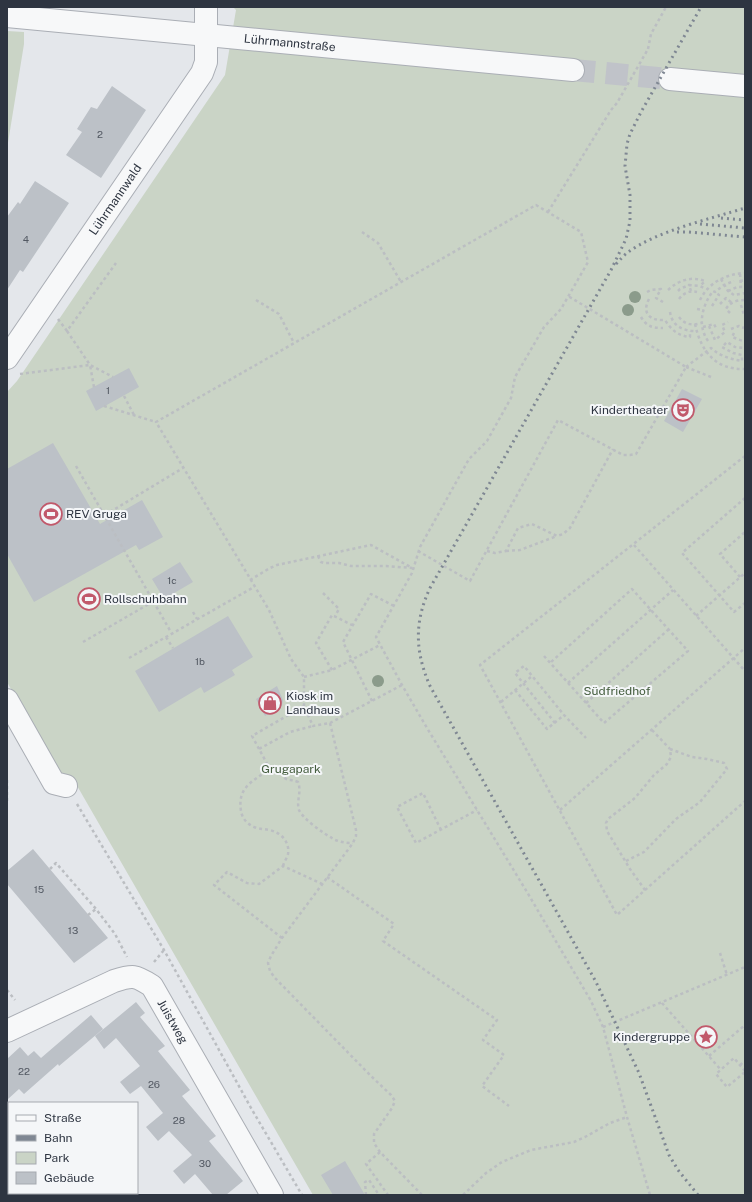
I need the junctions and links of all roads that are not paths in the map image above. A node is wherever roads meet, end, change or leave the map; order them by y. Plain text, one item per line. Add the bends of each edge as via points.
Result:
1 (206, 7) edge
2 (7, 16) edge
3 (205, 34) junction
4 (573, 70) tunnel mouth
5 (670, 79) tunnel mouth
6 (745, 86) edge
7 (11, 366) edge
8 (7, 700) edge
9 (66, 786) road end
10 (7, 1031) edge
11 (272, 1195) edge

1 - 3 street, Lührmannwald
2 - 3 street, Lührmannstraße
3 - 4 street, Lührmannstraße
3 - 7 street, Lührmannwald via 206,62 202,74 46,302
5 - 6 street
8 - 9 street via 54,783
10 - 11 street, Juistweg via 130,976 152,986

